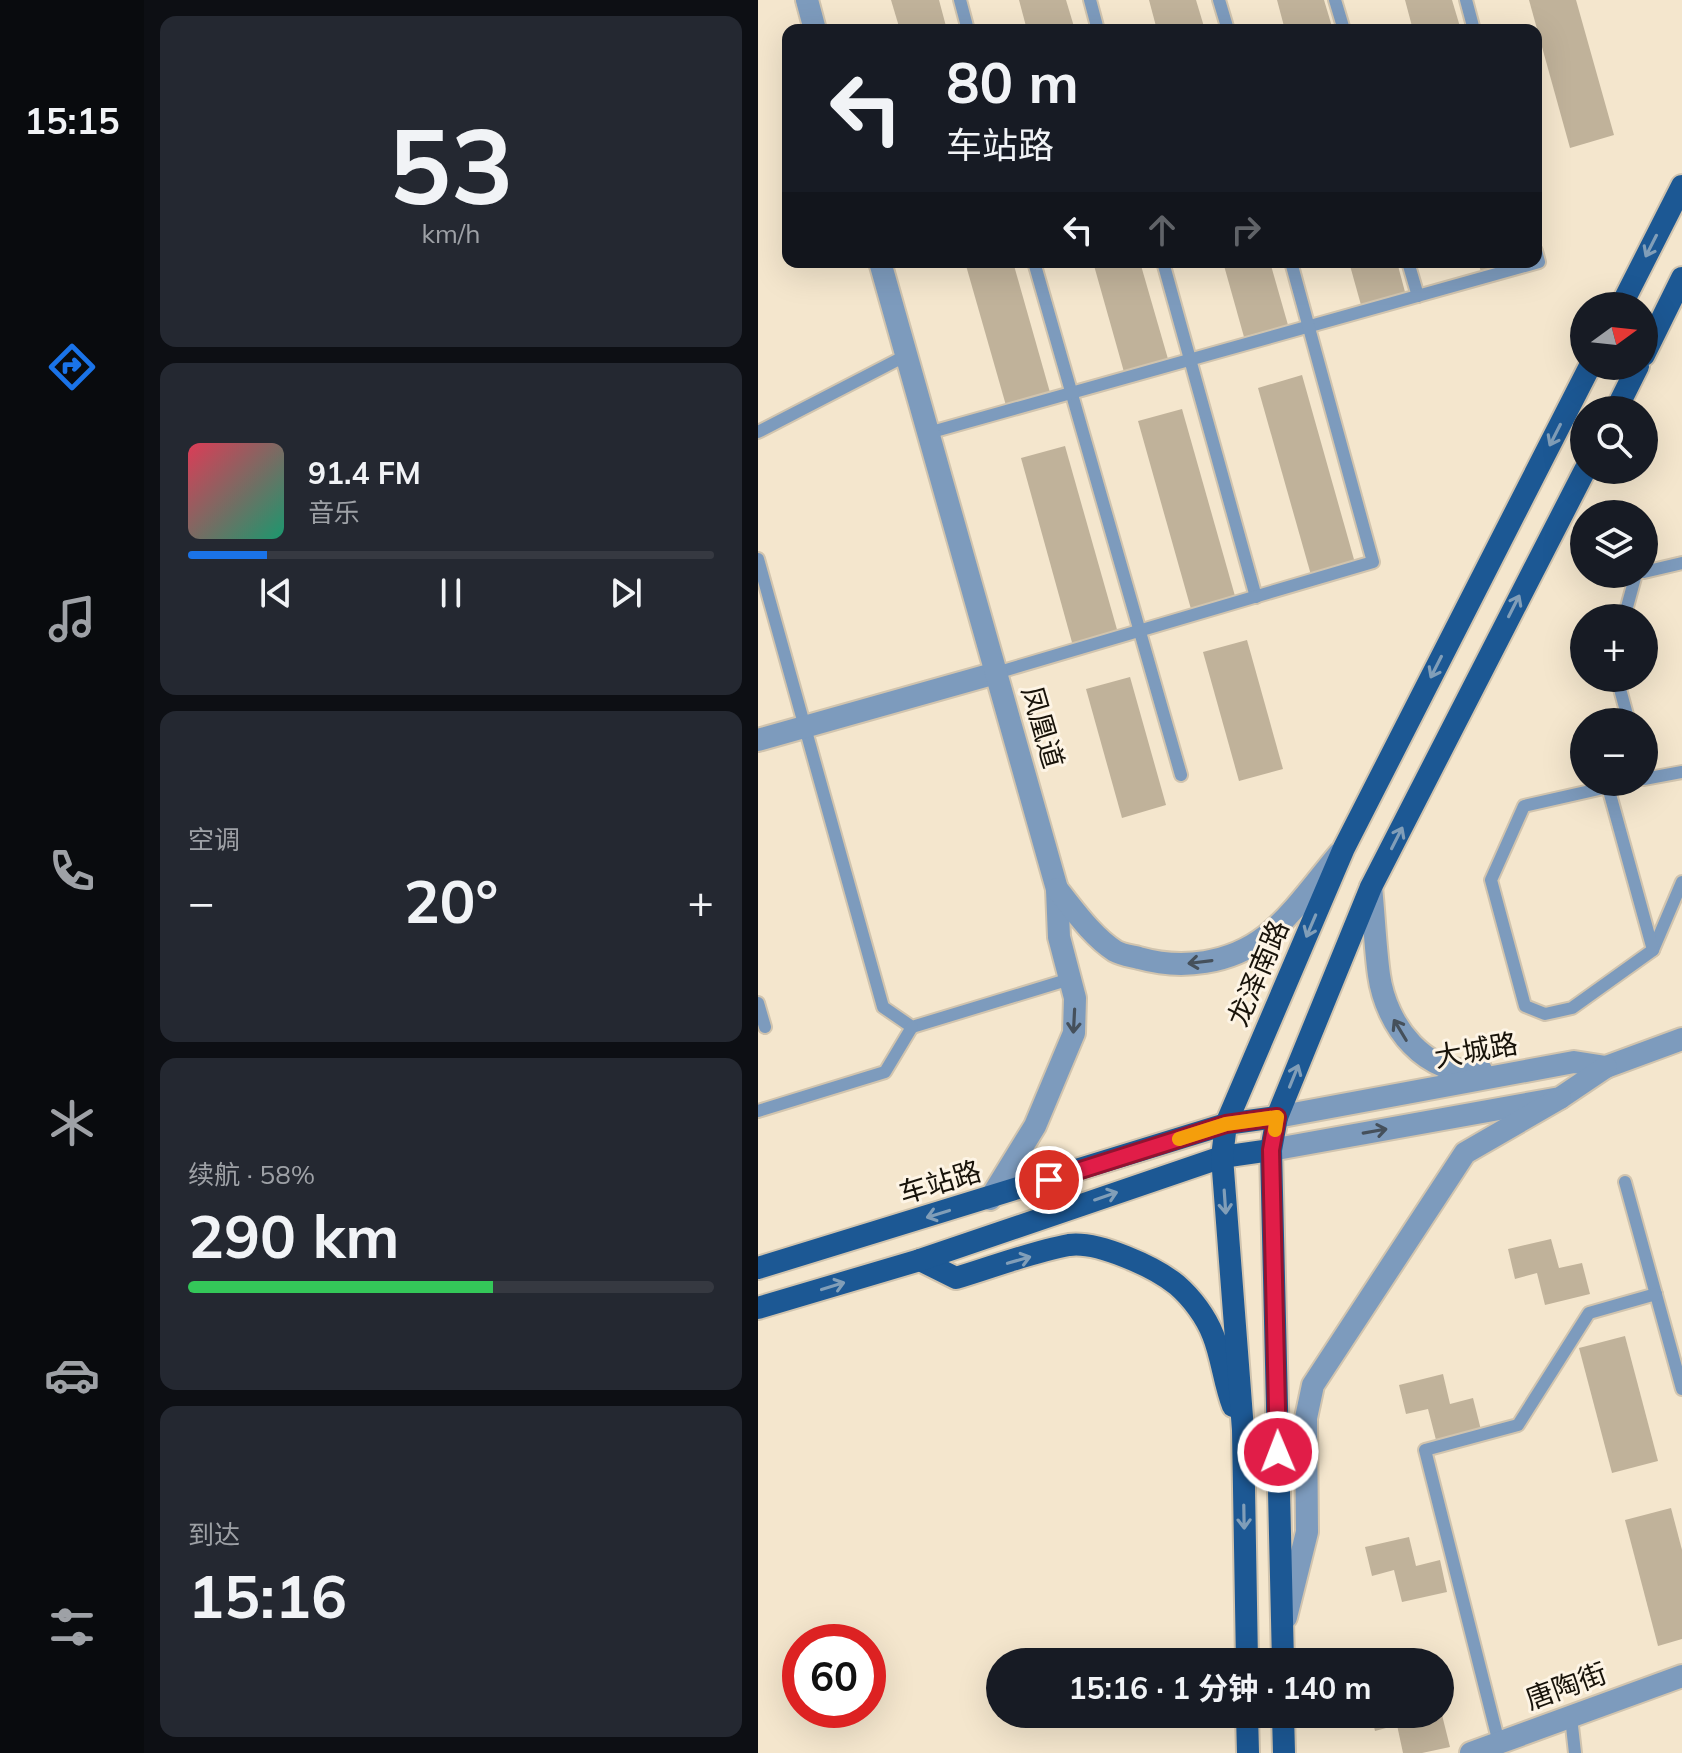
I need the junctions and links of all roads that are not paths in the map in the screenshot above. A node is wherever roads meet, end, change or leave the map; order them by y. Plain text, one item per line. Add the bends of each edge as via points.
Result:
1 (807, 0) edge
2 (960, 0) edge
3 (1090, 0) edge
4 (1219, 0) edge
5 (1335, 0) edge
6 (1466, 0) edge
7 (813, 24) edge
8 (966, 24) edge
9 (1096, 24) edge
10 (1226, 24) edge
11 (1342, 24) edge
12 (1472, 24) edge
13 (1682, 186) edge
14 (882, 268) edge
15 (1036, 268) edge
16 (1165, 268) edge
17 (1293, 268) edge
18 (1410, 268) edge
19 (1518, 268) edge
20 (1682, 278) edge
21 (1628, 292) edge
22 (1418, 296) junction
23 (1308, 327) junction
24 (1658, 327) edge
25 (907, 355) junction
26 (1190, 360) junction
27 (1583, 380) edge
28 (1071, 393) junction
29 (758, 432) edge
30 (928, 433) junction
31 (1578, 484) edge
32 (758, 559) edge
33 (1682, 563) edge
34 (1658, 569) edge
35 (1256, 597) junction
36 (1139, 631) junction
37 (996, 673) junction
38 (804, 727) junction
39 (758, 740) edge
40 (1682, 772) edge
41 (1181, 775) dead end
42 (1658, 776) edge
43 (1570, 796) edge
44 (1610, 796) edge
45 (1344, 848) junction
46 (1682, 882) edge
47 (1371, 887) junction
48 (1057, 889) junction
49 (1653, 950) junction
50 (1070, 979) junction
51 (758, 1003) edge
52 (765, 1027) dead end
53 (912, 1027) junction
54 (1682, 1039) edge
55 (1574, 1062) junction
56 (1606, 1067) junction
57 (1560, 1098) junction
58 (758, 1111) edge
59 (1277, 1117) junction
60 (1226, 1124) junction
61 (1271, 1150) junction
62 (1222, 1157) junction
63 (1625, 1182) dead end
64 (990, 1199) junction
65 (920, 1260) junction
66 (758, 1268) edge
67 (1656, 1294) junction
68 (758, 1308) edge
69 (1682, 1389) edge
70 (1243, 1430) junction
71 (1282, 1633) junction
72 (1247, 1648) edge
73 (1283, 1648) edge
74 (1682, 1676) edge
75 (1571, 1717) junction
76 (1247, 1728) edge
77 (1283, 1728) edge
78 (1499, 1743) junction
79 (1248, 1753) edge
80 (1284, 1753) edge
81 (1471, 1753) edge
82 (1575, 1753) edge

1 - 7 street
2 - 8 lane
3 - 9 lane
4 - 10 lane
5 - 11 lane
6 - 12 lane
13 -> 21 main road
14 - 25 street, 凤凰道
15 - 28 lane
16 - 26 lane
17 - 23 lane
18 - 22 lane
19 - 22 lane
20 - 24 main road
22 - 23 lane
23 - 26 lane
23 - 35 lane via 1373,562
25 - 29 lane
25 - 30 street, 凤凰道
26 - 28 lane
26 - 35 lane
27 -> 45 main road, 龙泽南路
28 - 30 lane
28 - 36 lane
30 - 37 street, 凤凰道
47 -> 31 main road
32 - 38 lane
33 - 34 lane
35 - 36 lane
36 - 37 lane
36 - 41 lane
37 - 38 street
37 - 48 street, 凤凰道
38 - 39 street
38 - 53 lane via 883,1007
40 - 42 lane
43 - 49 lane via 1524,806 1491,880 1525,1006 1545,1014 1572,1008
44 - 49 lane
45 -> 48 street via 1269,933 1225,959 1156,963 1117,952
45 -> 60 main road, 龙泽南路
46 - 49 lane
55 -> 47 street via 1545,1060 1466,1072 1432,1063 1406,1041 1379,976
59 -> 47 main road
48 - 50 street, 凤凰道 via 1059,937
50 - 53 lane
50 -> 64 street, 凤凰道 via 1074,1033 1035,1126
51 - 52 lane
53 - 58 lane via 885,1072
54 - 56 street, 大城路
55 - 56 street, 大城路
55 - 59 street, 大城路
56 - 57 street
61 -> 57 street
57 - 71 street via 1465,1153 1313,1385 1306,1418 1307,1532
59 - 60 main road, 车站路
59 - 61 main road
60 - 62 main road, 龙泽南路
60 - 64 main road, 车站路
61 - 62 main road
61 - 71 main road
65 -> 62 main road
62 -> 70 main road, 龙泽南路
63 - 67 lane
64 -> 66 main road, 车站路
68 -> 65 main road
65 -> 70 main road via 956,1278 1072,1245 1105,1250 1143,1265 1177,1285 1199,1308 1214,1335 1226,1389
67 - 69 lane
67 - 78 lane via 1589,1313 1518,1425 1425,1450
70 -> 72 main road, 龙泽南路
71 - 73 main road
74 - 75 street, 唐陶街
75 - 78 street, 唐陶街
75 - 82 lane
76 - 79 main road
77 - 80 main road
78 - 81 street, 唐陶街

